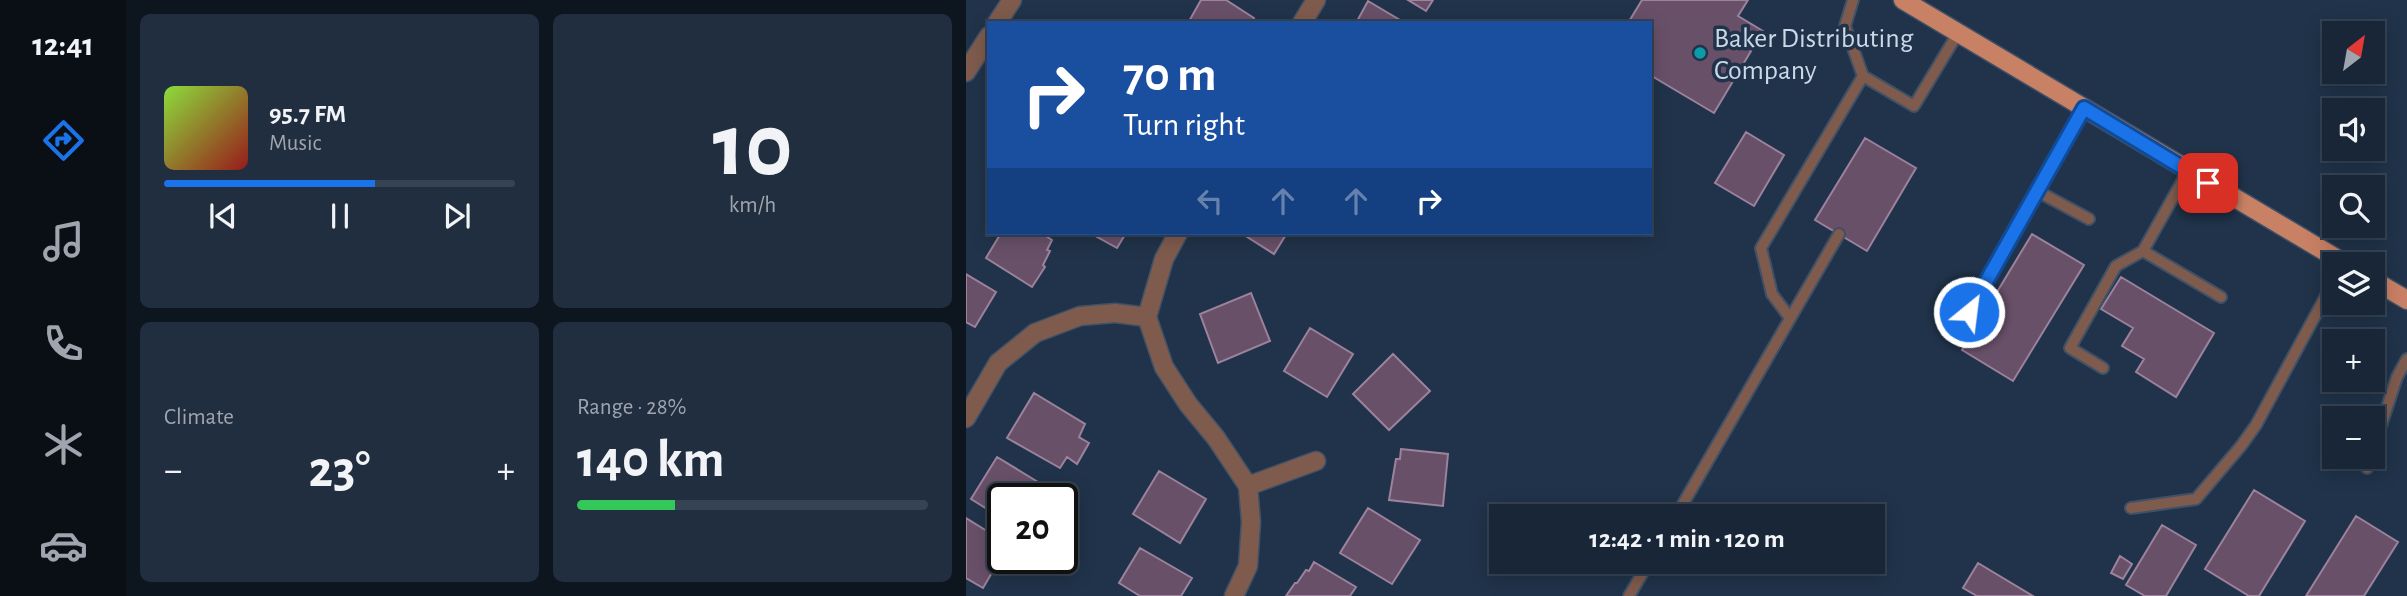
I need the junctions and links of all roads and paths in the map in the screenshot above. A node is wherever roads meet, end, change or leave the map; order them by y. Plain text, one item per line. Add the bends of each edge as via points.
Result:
1 (1012, 0) edge
2 (1316, 0) edge
3 (1853, 0) edge
4 (1903, 0) edge
5 (998, 21) edge
6 (1303, 21) edge
7 (1958, 33) junction
8 (987, 39) edge
9 (966, 72) edge
10 (1863, 76) junction
11 (2084, 108) junction
12 (2188, 171) junction
13 (2037, 191) junction
14 (2089, 219) dead end
15 (1839, 234) dead end
16 (1177, 235) edge
17 (2143, 251) junction
18 (2325, 252) edge
19 (2385, 287) edge
20 (2221, 297) dead end
21 (2407, 300) edge
22 (2322, 303) edge
23 (1969, 312) dead end
24 (1147, 317) junction
25 (1790, 318) junction
26 (2407, 359) edge
27 (2102, 368) dead end
28 (2385, 414) edge
29 (966, 418) edge
30 (1317, 461) dead end
31 (1248, 486) junction
32 (1683, 504) edge
33 (2131, 508) dead end
34 (1642, 574) edge
35 (1234, 596) edge
36 (1629, 596) edge

1 - 5 street
2 - 6 street
3 - 10 lane via 1845,26
4 - 7 main road
7 - 10 lane via 1914,106
7 - 11 main road
8 - 9 street
10 - 25 lane via 1761,248 1772,294
11 - 12 main road
11 - 13 lane
12 - 17 lane
12 - 18 main road
13 - 14 lane
13 - 23 lane
15 - 25 lane
16 - 24 street via 1164,259
17 - 20 lane
17 - 27 lane via 2116,266 2070,348
19 - 21 main road
22 - 33 lane via 2256,425 2196,499
24 - 29 street via 1115,313 1080,316 1035,333 998,363
24 - 31 street via 1164,367
25 - 32 lane
26 - 28 lane
30 - 31 street
31 - 35 street via 1248,566
34 - 36 lane

